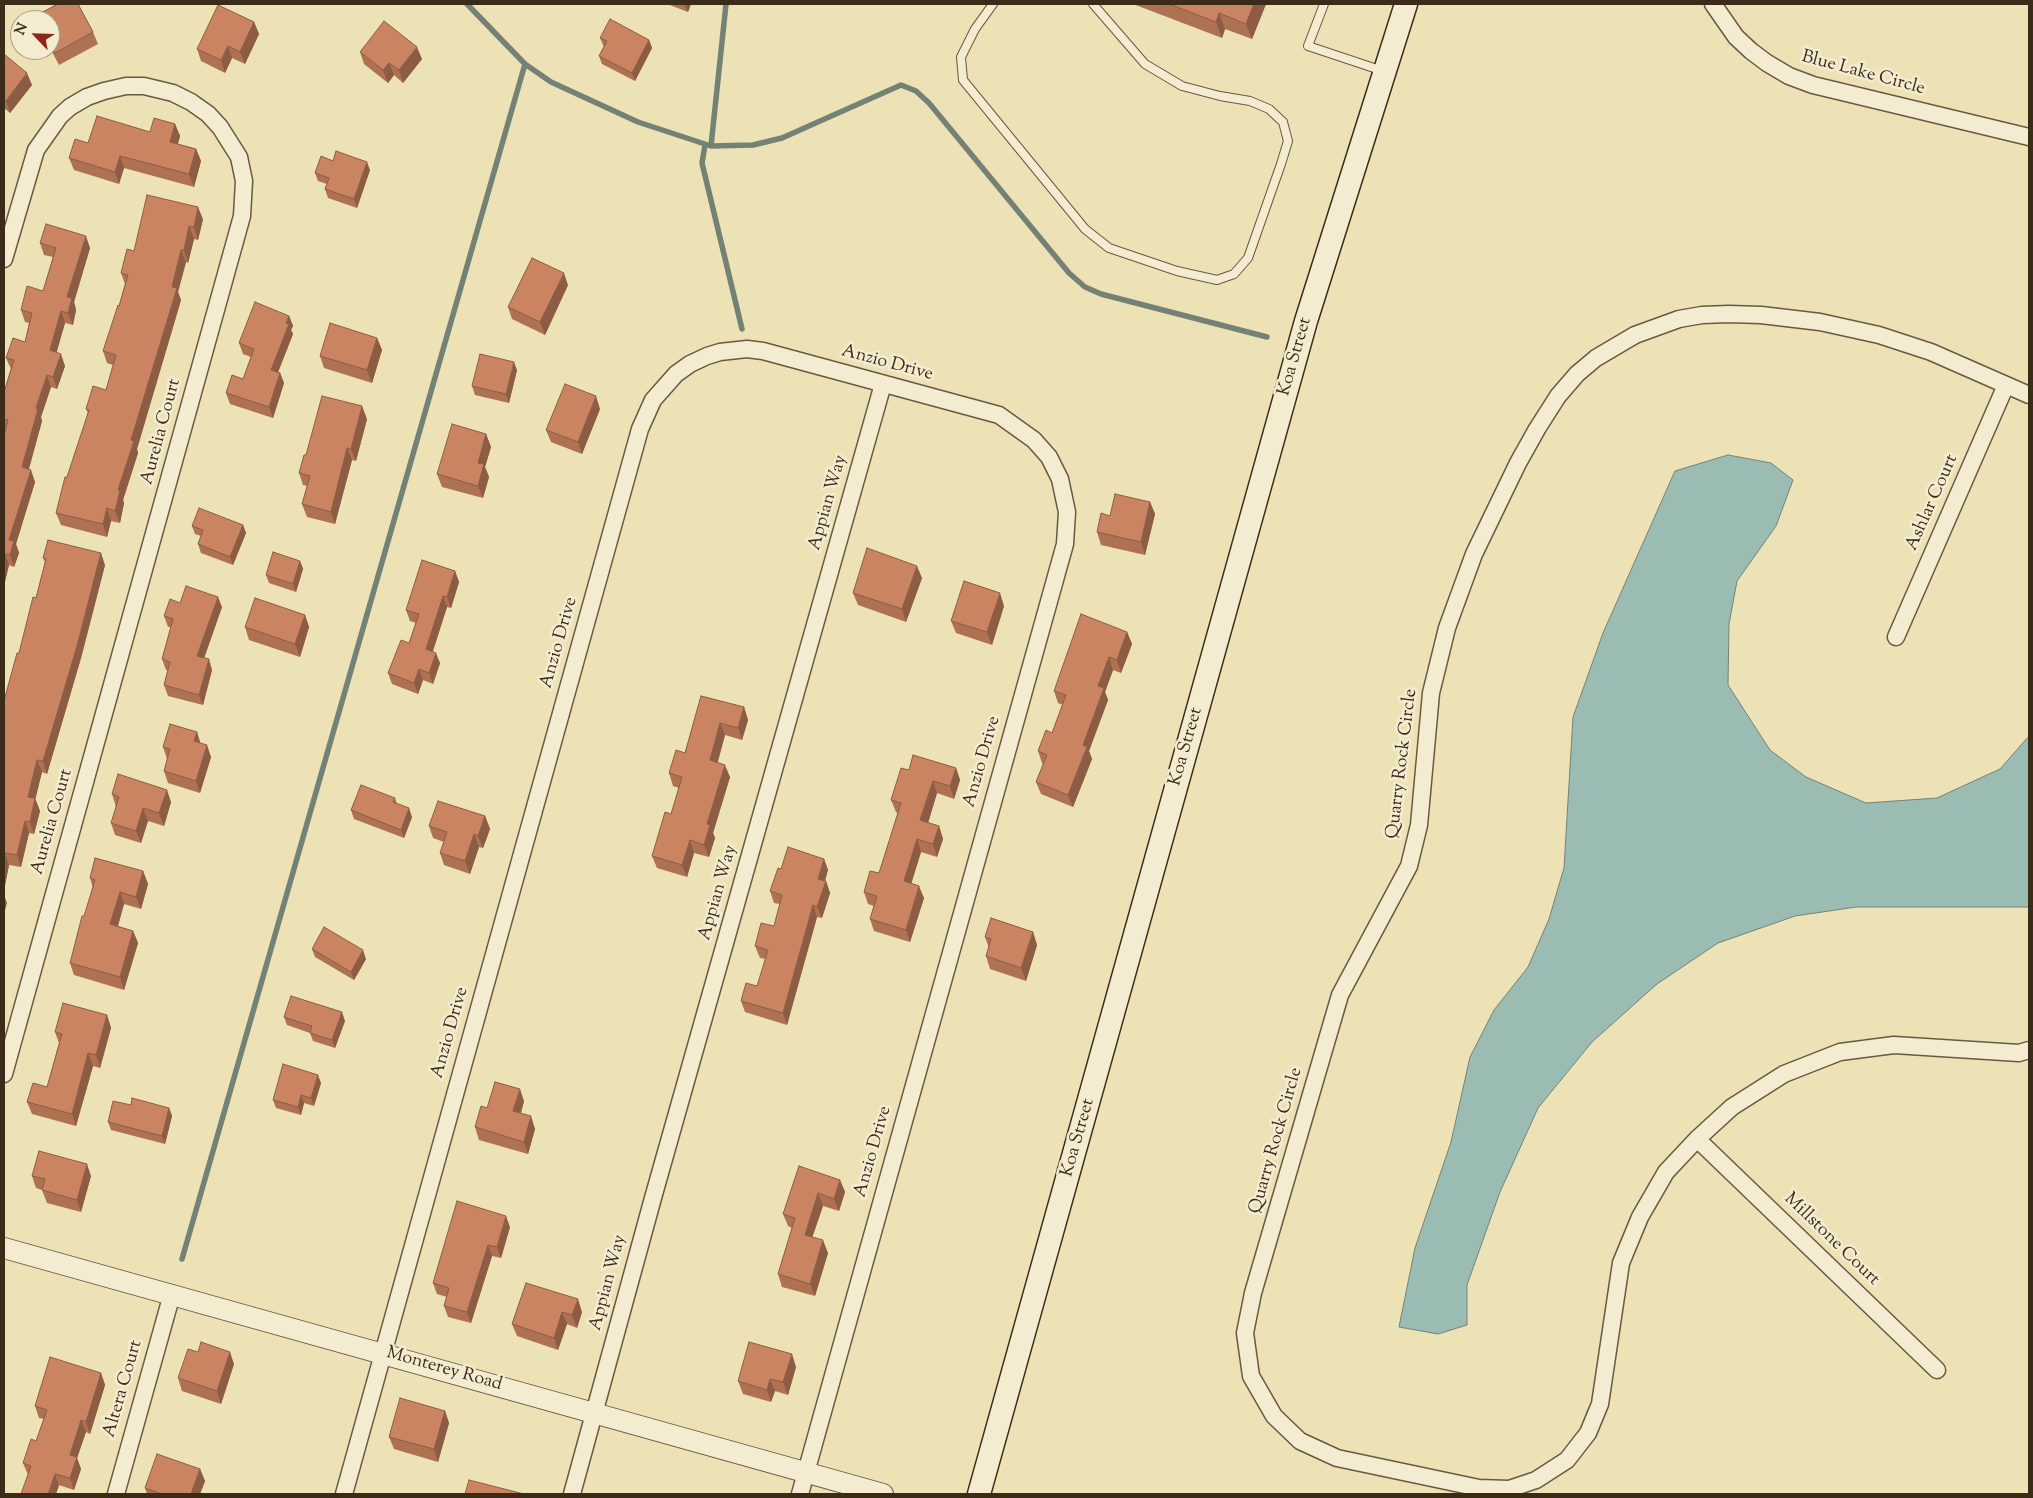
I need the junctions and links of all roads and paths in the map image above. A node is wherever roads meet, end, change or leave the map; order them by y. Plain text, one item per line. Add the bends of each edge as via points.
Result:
1 (993, 4) edge
2 (1093, 4) edge
3 (1324, 4) edge
4 (1406, 4) edge
5 (1713, 4) edge
6 (1383, 71) junction
7 (2029, 137) edge
8 (4, 259) edge
9 (883, 384) junction
10 (2006, 385) junction
11 (2029, 395) edge
12 (1896, 637) dead end
13 (2029, 1050) edge
14 (4, 1074) edge
15 (1697, 1138) junction
16 (4, 1248) edge
17 (172, 1294) junction
18 (382, 1353) junction
19 (1937, 1370) dead end
20 (595, 1413) junction
21 (806, 1472) junction
22 (116, 1494) edge
23 (344, 1494) edge
24 (572, 1494) edge
25 (800, 1494) edge
26 (883, 1494) edge
27 (979, 1494) edge

1 - 2 lane via 961,57 963,80 1085,229 1109,248 1177,271 1217,280 1234,274 1248,258 1281,164 1288,140 1283,122 1269,109 1250,101 1182,86 1146,64
3 - 6 lane via 1308,46
4 - 6 main road, Koa Street
5 - 7 street, Blue Lake Circle via 1750,51 1789,76 1813,85
6 - 27 main road, Koa Street via 1304,330
8 - 14 street, Aurelia Court via 36,150 60,116 87,98 126,86 144,86 173,93 208,114 239,157 244,181 242,216
9 - 18 street, Anzio Drive via 763,351 735,350 707,356 690,364 676,374 653,400 640,429
9 - 20 street, Appian Way
9 - 21 street, Anzio Drive via 986,410 1024,431 1042,448 1055,468 1064,492 1067,528
10 - 11 street, Quarry Rock Circle
10 - 12 street, Ashlar Court
10 - 15 street, Quarry Rock Circle via 1931,352 1870,333 1792,318 1729,314 1679,319 1635,335 1596,358 1558,396 1522,455 1474,554 1447,628 1431,693 1419,826 1409,866 1340,995 1253,1293 1245,1333 1251,1376 1274,1416 1300,1441 1337,1458 1479,1488 1509,1489 1536,1480 1552,1470 1567,1460 1588,1433 1600,1404 1621,1264 1640,1216 1666,1172
13 - 15 street, Quarry Rock Circle via 2018,1053 1894,1045 1840,1052 1784,1074 1732,1107
15 - 19 street, Millstone Court
16 - 17 street, Monterey Road
17 - 18 street, Monterey Road
17 - 22 street, Altera Court
18 - 20 street, Monterey Road
18 - 23 street
20 - 21 street, Monterey Road
20 - 24 street, Appian Way
21 - 25 street, Anzio Drive
21 - 26 street, Monterey Road

